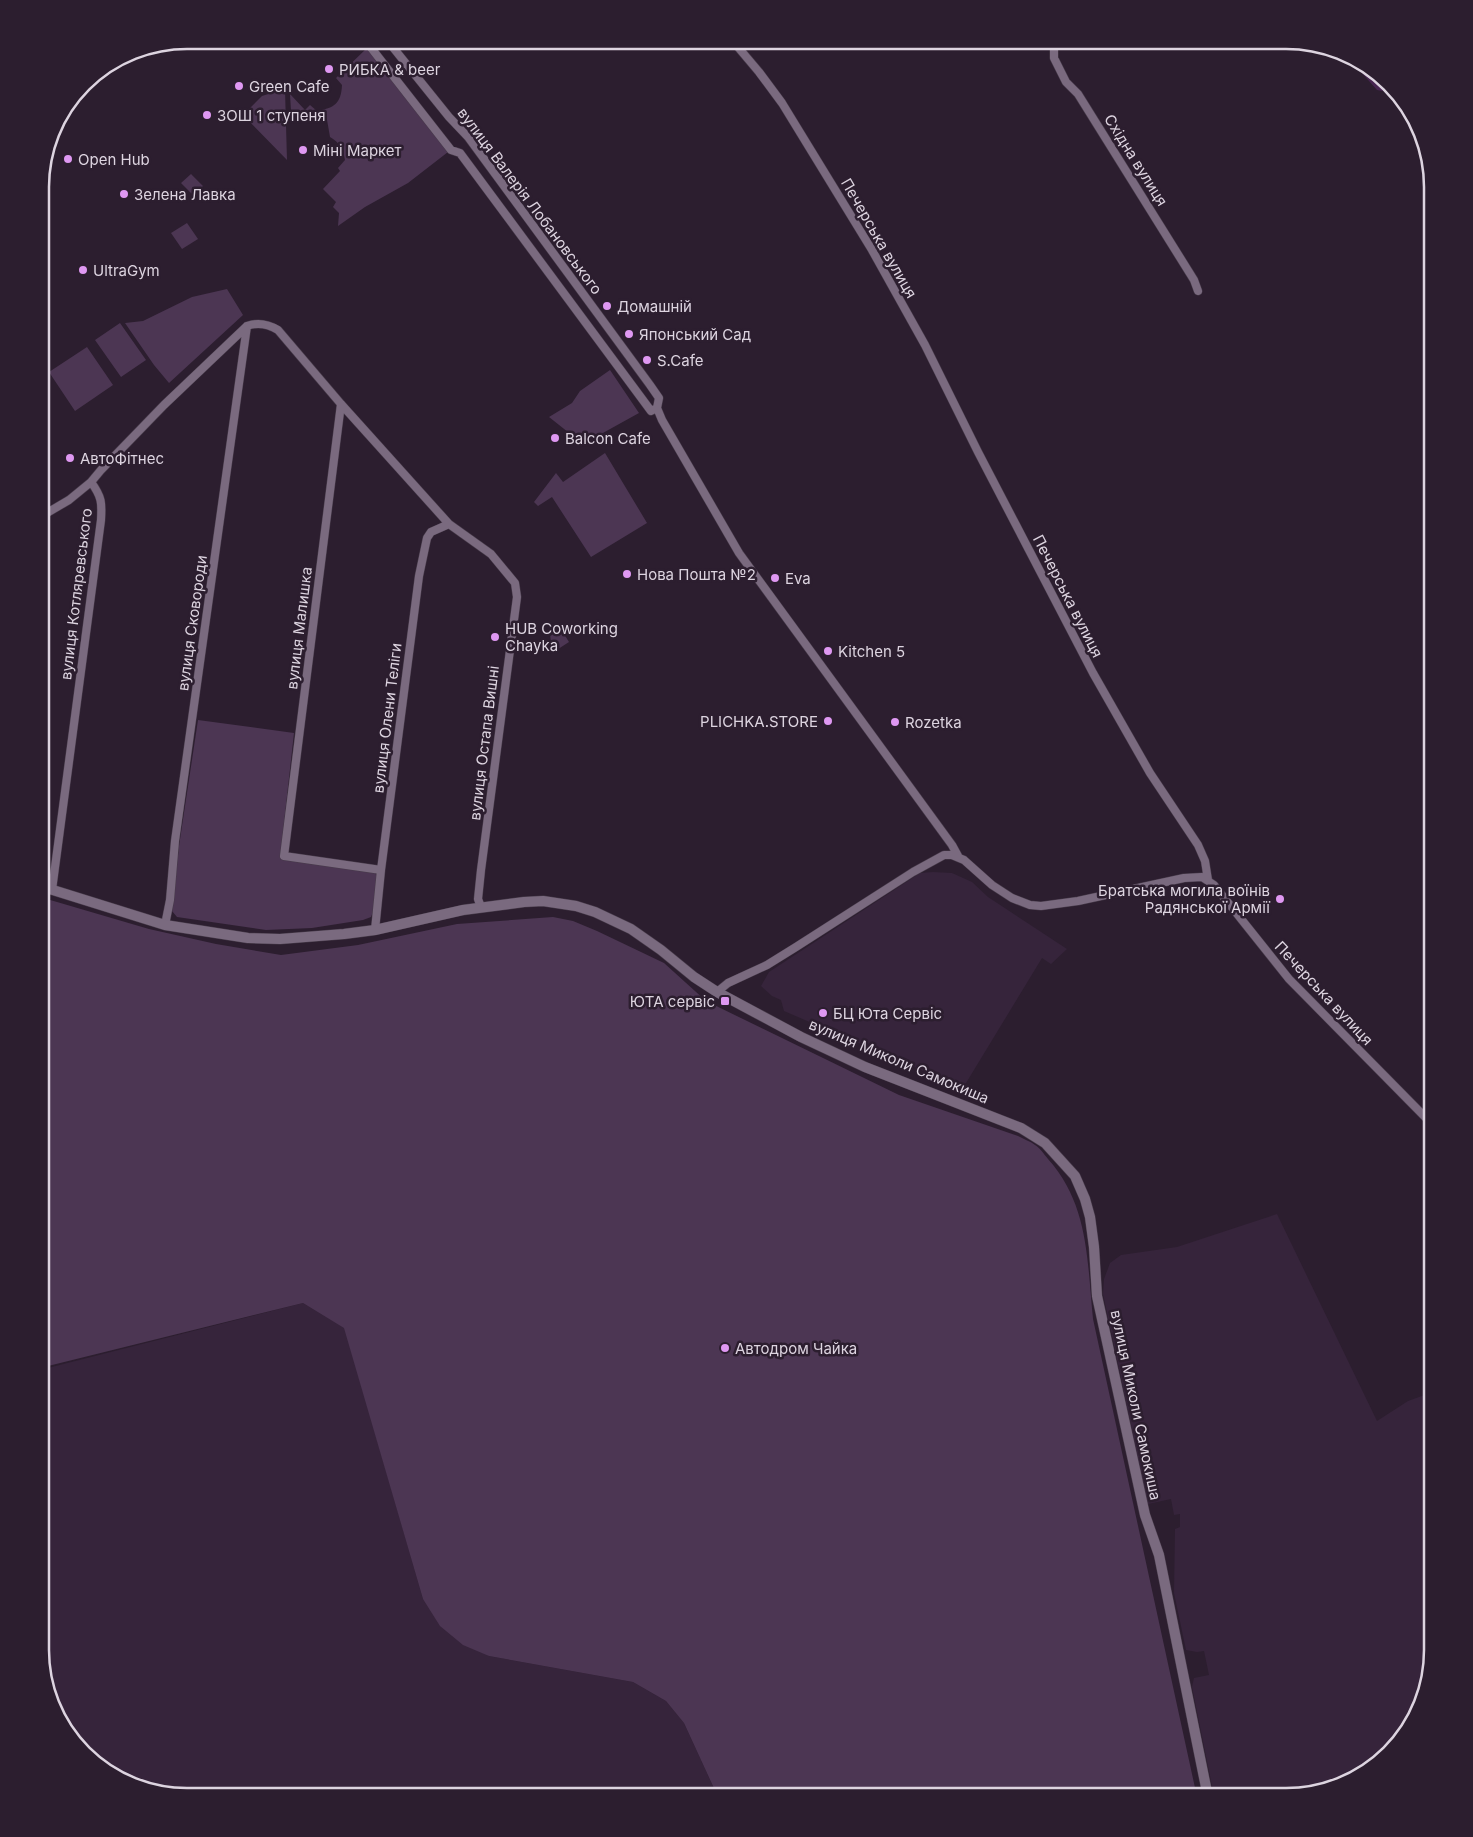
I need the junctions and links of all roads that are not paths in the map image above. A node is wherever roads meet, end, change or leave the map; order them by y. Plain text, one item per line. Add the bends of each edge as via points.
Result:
1 (372, 49) edge
2 (394, 49) edge
3 (740, 49) edge
4 (1053, 49) edge
5 (1198, 291) dead end
6 (247, 326) junction
7 (341, 404) junction
8 (657, 408) junction
9 (92, 482) junction
10 (49, 512) edge
11 (449, 524) junction
12 (958, 856) junction
13 (381, 870) junction
14 (1208, 880) junction
15 (49, 889) edge
16 (52, 890) junction
17 (481, 907) junction
18 (165, 925) junction
19 (375, 930) junction
20 (717, 992) junction
21 (1424, 1116) edge
22 (1206, 1788) edge

1 - 8 street, вулиця Валерія Лобановського via 451,150 460,153 652,411
2 - 8 street, вулиця Валерія Лобановського via 468,137 650,385 659,398
3 - 14 street, Печерська вулиця via 782,103 872,250 925,345 1093,673 1150,773 1198,845
4 - 5 street, Східна вулиця via 1054,58 1066,82 1078,94 1109,143
6 - 7 street via 254,323 270,325 278,330
6 - 9 street via 164,405
6 - 18 street, вулиця Сковороди
7 - 11 street
7 - 13 street, вулиця Малишка via 284,856
8 - 12 street, вулиця Валерія Лобановського via 739,553
9 - 10 street
9 - 16 street, вулиця Котляревського via 100,494 101,520
11 - 13 street, вулиця Олени Теліги via 431,532 424,546
11 - 17 street, вулиця Остапа Вишні via 491,554 516,583 517,597 481,870 478,899
12 - 14 street, вулиця Валерія Лобановського via 1003,893 1021,902 1041,906 1078,902 1184,878
12 - 20 street via 944,855 929,863 796,947
13 - 19 street, вулиця Олени Теліги
14 - 21 street, Печерська вулиця via 1289,979
15 - 16 street, вулиця Миколи Самокиша
16 - 18 street, вулиця Миколи Самокиша
17 - 19 street, вулиця Миколи Самокиша
17 - 20 street, вулиця Миколи Самокиша via 543,901 595,912 631,929
18 - 19 street, вулиця Миколи Самокиша via 256,938 311,937
20 - 22 street, вулиця Миколи Самокиша via 842,1057 1021,1128 1045,1144 1075,1176 1090,1217 1098,1302 1145,1515 1159,1555

